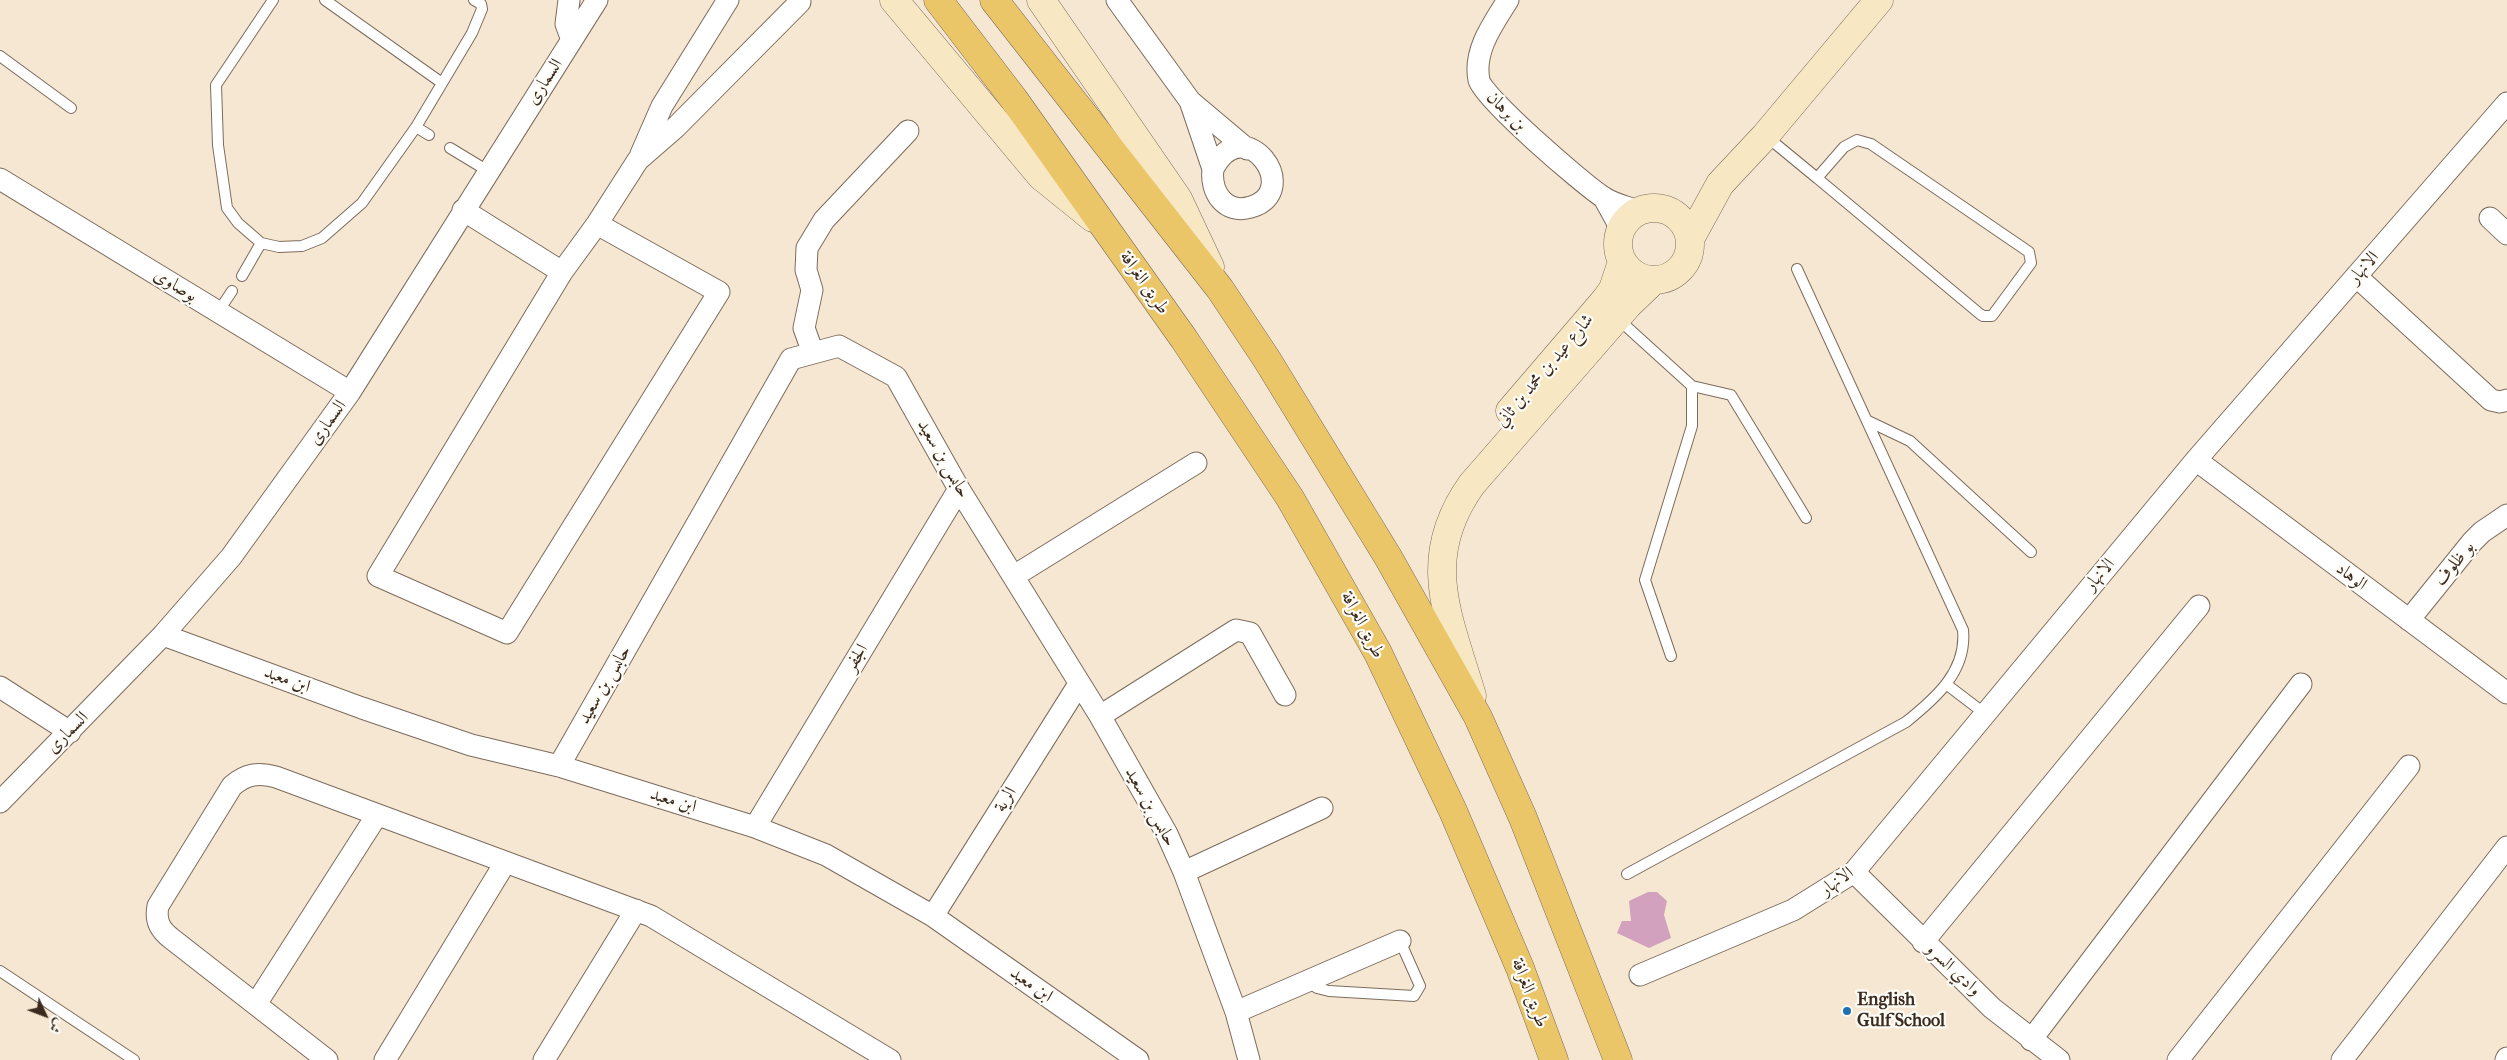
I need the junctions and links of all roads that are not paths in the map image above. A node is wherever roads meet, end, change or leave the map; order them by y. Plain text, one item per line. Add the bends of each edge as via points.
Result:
1 (273, 0) edge
2 (325, 0) edge
3 (474, 0) edge
4 (569, 0) edge
5 (597, 0) edge
6 (728, 0) edge
7 (894, 0) edge
8 (938, 0) edge
9 (994, 0) edge
10 (1041, 0) edge
11 (1117, 0) edge
12 (1508, 0) edge
13 (1879, 0) edge
14 (800, 2) dead end
15 (572, 40) junction
16 (0, 56) edge
17 (442, 83) junction
18 (1190, 101) junction
19 (2507, 102) edge
20 (71, 108) dead end
21 (416, 127) junction
22 (908, 131) dead end
23 (429, 135) dead end
24 (1765, 136) junction
25 (450, 148) dead end
26 (1247, 149) junction
27 (638, 160) junction
28 (1213, 169) junction
29 (488, 170) junction
30 (1817, 178) junction
31 (0, 179) edge
32 (1720, 184) junction
33 (463, 210) junction
34 (1670, 211) junction
35 (2490, 218) dead end
36 (1629, 220) junction
37 (597, 224) junction
38 (1103, 225) junction
39 (2507, 234) edge
40 (1690, 239) junction
41 (261, 243) junction
42 (1622, 262) junction
43 (1797, 269) dead end
44 (562, 272) junction
45 (242, 276) dead end
46 (2356, 276) junction
47 (1653, 281) junction
48 (1220, 289) junction
49 (232, 291) dead end
50 (218, 312) junction
51 (1617, 318) junction
52 (813, 353) junction
53 (1692, 386) junction
54 (350, 392) junction
55 (2507, 400) edge
56 (1868, 421) junction
57 (2196, 460) junction
58 (1196, 463) dead end
59 (1490, 464) junction
60 (958, 489) junction
61 (2507, 515) edge
62 (1806, 518) dead end
63 (2031, 552) dead end
64 (1014, 576) junction
65 (2199, 606) dead end
66 (2409, 620) junction
67 (163, 636) junction
68 (1672, 656) dead end
69 (1079, 684) junction
70 (1946, 684) junction
71 (2301, 684) dead end
72 (0, 687) edge
73 (2507, 692) edge
74 (1285, 695) dead end
75 (1984, 713) junction
76 (1100, 716) junction
77 (1478, 717) junction
78 (70, 732) junction
79 (558, 766) junction
80 (2409, 766) dead end
81 (0, 802) edge
82 (1322, 808) dead end
83 (377, 815) junction
84 (755, 827) junction
85 (2507, 848) edge
86 (505, 862) junction
87 (1184, 872) junction
88 (1854, 872) junction
89 (1627, 874) dead end
90 (636, 910) junction
91 (934, 916) junction
92 (1400, 941) joint
93 (1923, 942) junction
94 (0, 972) edge
95 (1640, 974) dead end
96 (1308, 981) junction
97 (256, 1004) junction
98 (1236, 1012) junction
99 (2031, 1040) junction
100 (877, 1057) edge
101 (134, 1060) edge
102 (327, 1060) edge
103 (384, 1060) edge
104 (544, 1060) edge
105 (1138, 1060) edge
106 (1249, 1060) edge
107 (1554, 1060) edge
108 (1618, 1060) edge
109 (2059, 1060) edge
110 (2178, 1060) edge
111 (2342, 1060) edge

1 - 41 lane via 216,85 218,145 227,208 238,223
2 - 17 lane
3 - 17 lane via 481,4 482,10
4 - 15 street via 566,24
5 - 15 street, السمارى
6 - 27 street via 662,106
7 - 38 street, طريق الغرافة via 1041,176
8 - 38 highway, طريق الغرافة via 1013,98
9 - 48 highway
10 - 48 street via 1178,199
11 - 18 street
12 - 36 street, بن برهان via 1477,60 1479,82 1490,99 1509,117
13 - 24 street
14 - 27 street via 676,127
15 - 29 street, السمارى
16 - 20 lane
17 - 21 lane
18 - 26 street
18 - 28 street
19 - 46 street, الانهار
21 - 23 lane
21 - 41 lane via 362,203 322,238 302,246 280,247
22 - 52 street via 824,220 807,248 806,270 812,290 804,328
24 - 30 lane
24 - 32 street
25 - 29 lane
26 - 28 street via 1226,153
26 - 28 street via 1257,152 1271,170 1269,192 1258,204 1242,209 1221,201 1214,192
27 - 37 street
29 - 33 street, السمارى
30 - 30 lane via 1983,316 1992,316 2031,262 2032,257 2025,249 1864,141 1850,142
31 - 50 street, بوصاوى
32 - 34 street
32 - 40 street
33 - 44 street
33 - 54 street, السمارى
34 - 36 street via 1660,208
34 - 40 street via 1683,222
35 - 39 street
36 - 42 street via 1618,246
37 - 44 street
37 - 44 street via 719,292 507,633 378,576
38 - 107 highway, طريق الغرافة via 1290,498 1350,600 1453,811 1520,968
40 - 47 street via 1690,250 1681,268 1663,280
41 - 45 lane
42 - 47 street via 1632,273
42 - 59 street, شارع عيد بن محمد بن ثاني via 1606,299 1476,451 1476,464
43 - 56 lane
46 - 55 street via 2491,400
46 - 57 street, الانهار
47 - 51 street, شارع عيد بن محمد بن ثاني
48 - 77 highway via 1388,557
49 - 50 lane
50 - 54 street, بوصاوى
51 - 53 lane
51 - 59 street, شارع عيد بن محمد بن ثاني
52 - 60 street, حابس بن سعيد via 839,346 896,377
52 - 79 street, حابس بن سعيد via 791,359
53 - 62 lane via 1731,395
53 - 68 lane via 1692,426 1645,580
54 - 67 street, السمارى via 231,557
56 - 63 lane via 1910,441
56 - 70 lane via 1963,630 1965,647
57 - 66 street, الوهاد
57 - 75 street, الانهار
58 - 64 street
59 - 77 street, شارع عيد بن محمد بن ثاني via 1458,503 1443,548 1441,569 1451,622
60 - 64 street, حابس بن سعيد
60 - 84 street, الجفر
61 - 66 street, بو ظلوف via 2482,532
64 - 69 street, حابس بن سعيد
65 - 93 street
66 - 73 street, الوهاد
67 - 78 street, السمارى
67 - 79 street, ابن معبد via 472,745
69 - 76 street, حابس بن سعيد
69 - 91 street, الرية
70 - 75 lane
70 - 89 lane via 1906,722
71 - 99 street
72 - 78 street
74 - 76 street via 1250,632 1236,630
75 - 88 street, الانهار
76 - 87 street, حابس بن سعيد
77 - 108 highway via 1530,835
78 - 81 street, السمارى
79 - 84 street, ابن معبد
80 - 110 street
82 - 87 street
83 - 86 street
83 - 97 street
83 - 97 street via 264,774 241,778 232,786 158,906 156,915 164,933
84 - 91 street, ابن معبد via 826,855
85 - 111 street
86 - 90 street
86 - 103 street
87 - 98 street, حابس بن سعيد
88 - 93 street, وادي السرو
88 - 95 street, الانهار via 1793,910
90 - 100 street via 679,931
90 - 104 street
91 - 105 street, ابن معبد
92 - 96 street
92 - 96 lane via 1420,986 1414,996 1329,991
93 - 99 street, وادي السرو via 1992,1008
94 - 101 lane
96 - 98 street
97 - 102 street
98 - 106 street, حابس بن سعيد
99 - 109 street, وادي السرو

